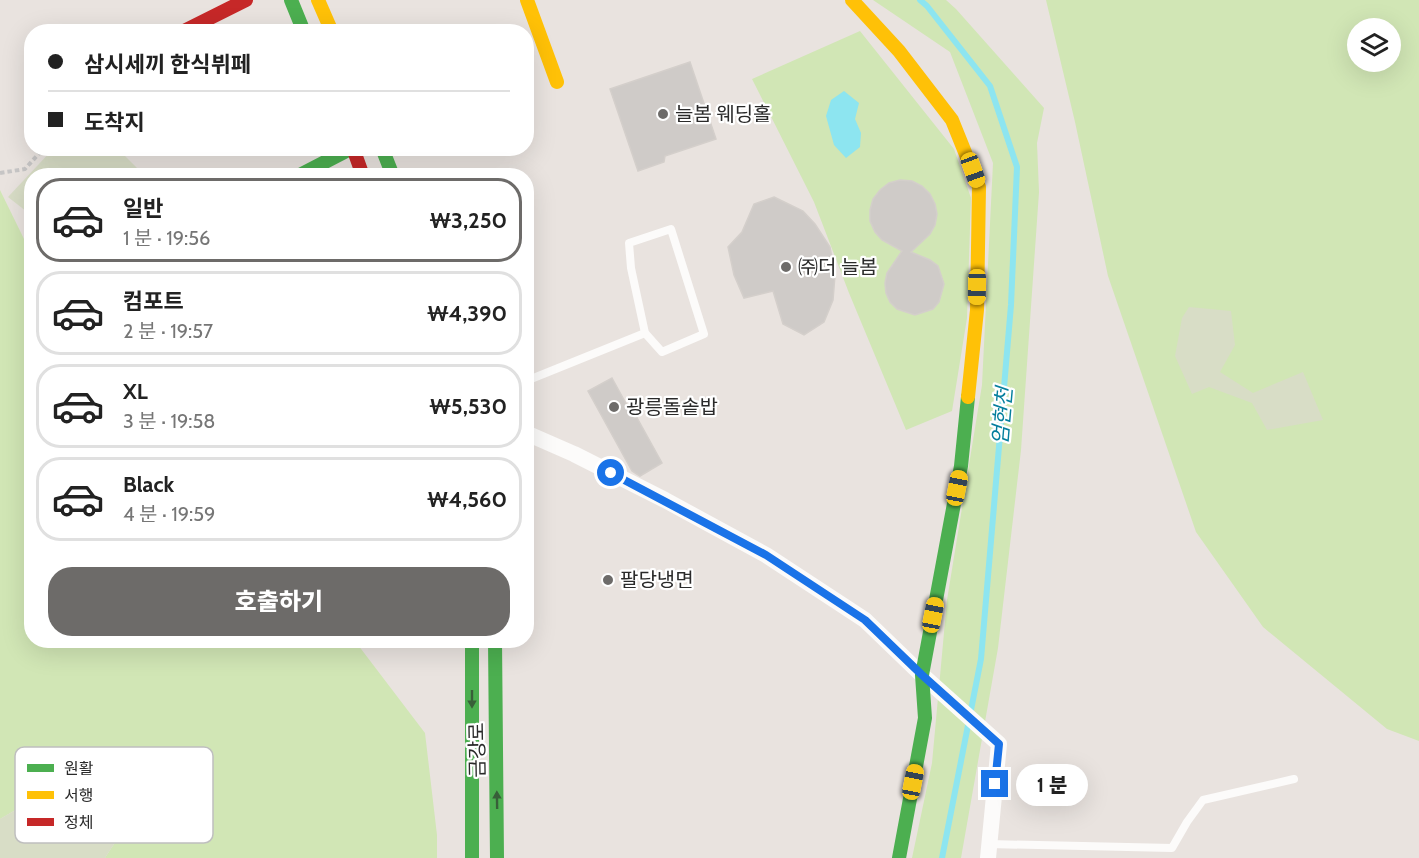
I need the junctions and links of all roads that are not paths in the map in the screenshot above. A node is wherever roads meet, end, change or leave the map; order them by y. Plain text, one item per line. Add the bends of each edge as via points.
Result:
1 (246, 0) edge
2 (291, 0) edge
3 (318, 0) edge
4 (527, 0) edge
5 (852, 0) edge
6 (198, 24) edge
7 (301, 24) edge
8 (328, 24) edge
9 (557, 82) dead end
10 (337, 156) edge
11 (313, 168) edge
12 (645, 333) junction
13 (534, 378) edge
14 (534, 436) edge
15 (472, 648) edge
16 (495, 648) edge
17 (922, 675) junction
18 (1294, 779) dead end
19 (989, 851) edge
20 (472, 858) edge
21 (497, 858) edge
22 (899, 858) edge

1 - 6 street
2 - 7 street
3 - 8 street
4 - 9 street
5 - 17 street via 899,51 952,120 979,187 977,310 961,466
10 - 11 street
12 - 12 lane via 662,352 704,334 671,229 629,243
12 - 13 lane
14 - 17 street via 665,500 766,555 865,620
15 -> 20 street, 금강로
21 -> 16 street, 금강로
17 - 19 street via 999,744
17 - 22 street via 925,718
18 - 19 lane via 1203,800 1172,848

